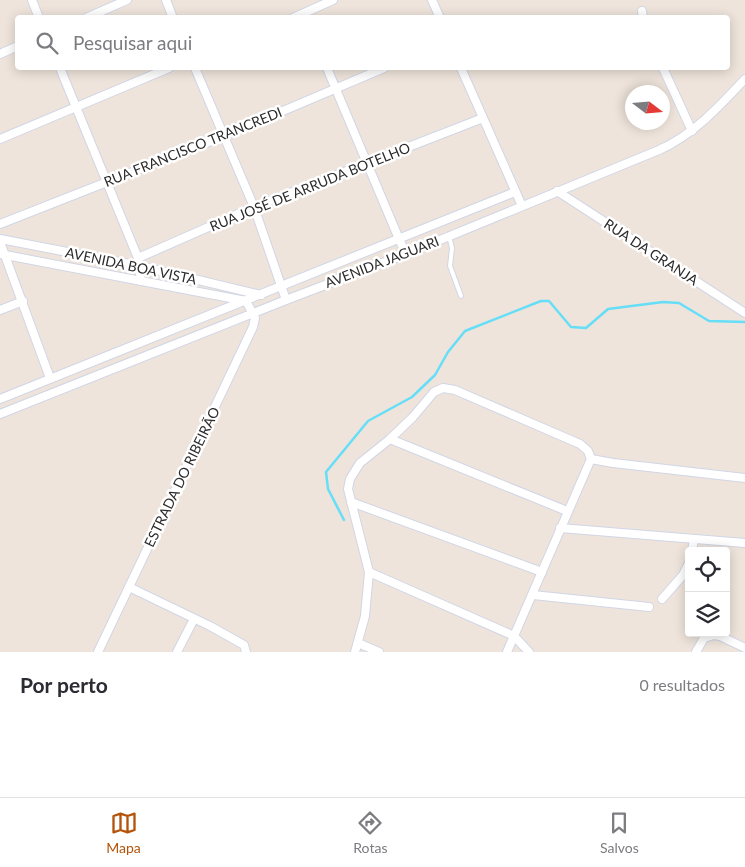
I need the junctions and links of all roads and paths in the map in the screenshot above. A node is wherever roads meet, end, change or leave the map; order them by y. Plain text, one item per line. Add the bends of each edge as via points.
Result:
1 (32, 0) edge
2 (127, 0) edge
3 (166, 0) edge
4 (333, 0) edge
5 (432, 0) edge
6 (38, 15) edge
7 (93, 15) edge
8 (172, 15) edge
9 (306, 15) edge
10 (439, 15) edge
11 (15, 47) edge
12 (0, 54) edge
13 (61, 70) edge
14 (164, 70) edge
15 (196, 70) edge
16 (329, 70) edge
17 (379, 70) edge
18 (462, 70) edge
19 (664, 70) edge
20 (745, 79) edge
21 (336, 87) junction
22 (77, 108) junction
23 (483, 118) junction
24 (692, 131) junction
25 (224, 136) junction
26 (0, 139) edge
27 (368, 163) junction
28 (107, 183) junction
29 (557, 191) junction
30 (516, 192) junction
31 (522, 206) junction
32 (254, 207) junction
33 (0, 224) edge
34 (449, 236) junction
35 (399, 239) junction
36 (0, 241) edge
37 (3, 254) edge
38 (406, 254) junction
39 (139, 262) junction
40 (141, 281) junction
41 (282, 286) junction
42 (261, 295) junction
43 (460, 296) dead end
44 (286, 300) junction
45 (23, 301) junction
46 (246, 301) junction
47 (0, 310) edge
48 (252, 313) junction
49 (745, 313) edge
50 (50, 378) junction
51 (0, 399) edge
52 (0, 414) edge
53 (390, 439) junction
54 (590, 460) junction
55 (745, 478) edge
56 (351, 502) junction
57 (567, 511) junction
58 (560, 528) junction
59 (694, 540) junction
60 (745, 543) edge
61 (693, 547) edge
62 (685, 571) edge
63 (369, 572) junction
64 (542, 572) junction
65 (129, 587) junction
66 (533, 595) junction
67 (662, 600) dead end
68 (649, 607) dead end
69 (194, 619) junction
70 (514, 636) junction
71 (358, 643) junction
72 (745, 648) edge
73 (98, 652) edge
74 (177, 652) edge
75 (246, 652) edge
76 (355, 652) edge
77 (379, 652) edge
78 (507, 652) edge
79 (529, 652) edge
80 (696, 652) edge

1 - 6 street
2 - 7 street
3 - 8 street
4 - 9 street
5 - 10 street
11 - 12 street
13 - 22 street
14 - 22 street
15 - 25 street
16 - 21 street
17 - 21 street, RUA FRANCISCO TRANCREDI
18 - 23 street
19 - 24 street
20 - 24 street, AVENIDA JAGUARI
21 - 25 street, RUA FRANCISCO TRANCREDI
21 - 27 street
22 - 26 street
22 - 28 street
23 - 27 street, RUA JOSÉ DE ARRUDA BOTELHO
23 - 30 street
24 - 29 street, AVENIDA JAGUARI via 659,150
25 - 28 street, RUA FRANCISCO TRANCREDI
25 - 32 street
27 - 32 street, RUA JOSÉ DE ARRUDA BOTELHO
27 - 35 street
28 - 33 street, RUA FRANCISCO TRANCREDI
28 - 39 street
29 - 31 street, AVENIDA JAGUARI
29 - 49 street, RUA DA GRANJA
30 - 31 street
30 - 35 street, AVENIDA JAGUARI
31 - 34 street, AVENIDA JAGUARI
32 - 39 street, RUA JOSÉ DE ARRUDA BOTELHO
32 - 41 street
34 - 38 street, AVENIDA JAGUARI
34 - 43 lane via 452,248 450,266
35 - 38 street
35 - 41 street, AVENIDA JAGUARI
36 - 37 street
36 - 39 street, AVENIDA BOA VISTA
37 - 40 street, AVENIDA BOA VISTA
37 - 45 street
38 - 44 street, AVENIDA JAGUARI
39 - 40 street
39 - 42 street, AVENIDA BOA VISTA
40 - 46 street, AVENIDA BOA VISTA
41 - 42 street, AVENIDA JAGUARI
41 - 44 street
42 - 46 street, AVENIDA JAGUARI
44 - 48 street, AVENIDA JAGUARI
45 - 47 street
45 - 50 street
46 - 48 street
46 - 50 street, AVENIDA JAGUARI
48 - 52 street, AVENIDA JAGUARI
48 - 65 street, ESTRADA DO RIBEIRÃO via 255,318 253,327
50 - 51 street, AVENIDA JAGUARI
53 - 54 street via 434,392 448,388 580,444 588,451
53 - 56 street via 360,463 354,472 348,489
53 - 57 street
54 - 55 street
54 - 57 street
56 - 63 street
56 - 64 street
57 - 58 street
58 - 59 street
58 - 64 street
59 - 60 street
59 - 61 street
62 - 67 street
63 - 70 street
63 - 71 street
64 - 66 street
65 - 69 street
65 - 73 street, ESTRADA DO RIBEIRÃO
66 - 68 street
66 - 70 street
69 - 74 street
69 - 75 street via 244,645
70 - 78 street
70 - 79 street
71 - 76 street
71 - 77 street
72 - 80 street via 714,635 704,638

